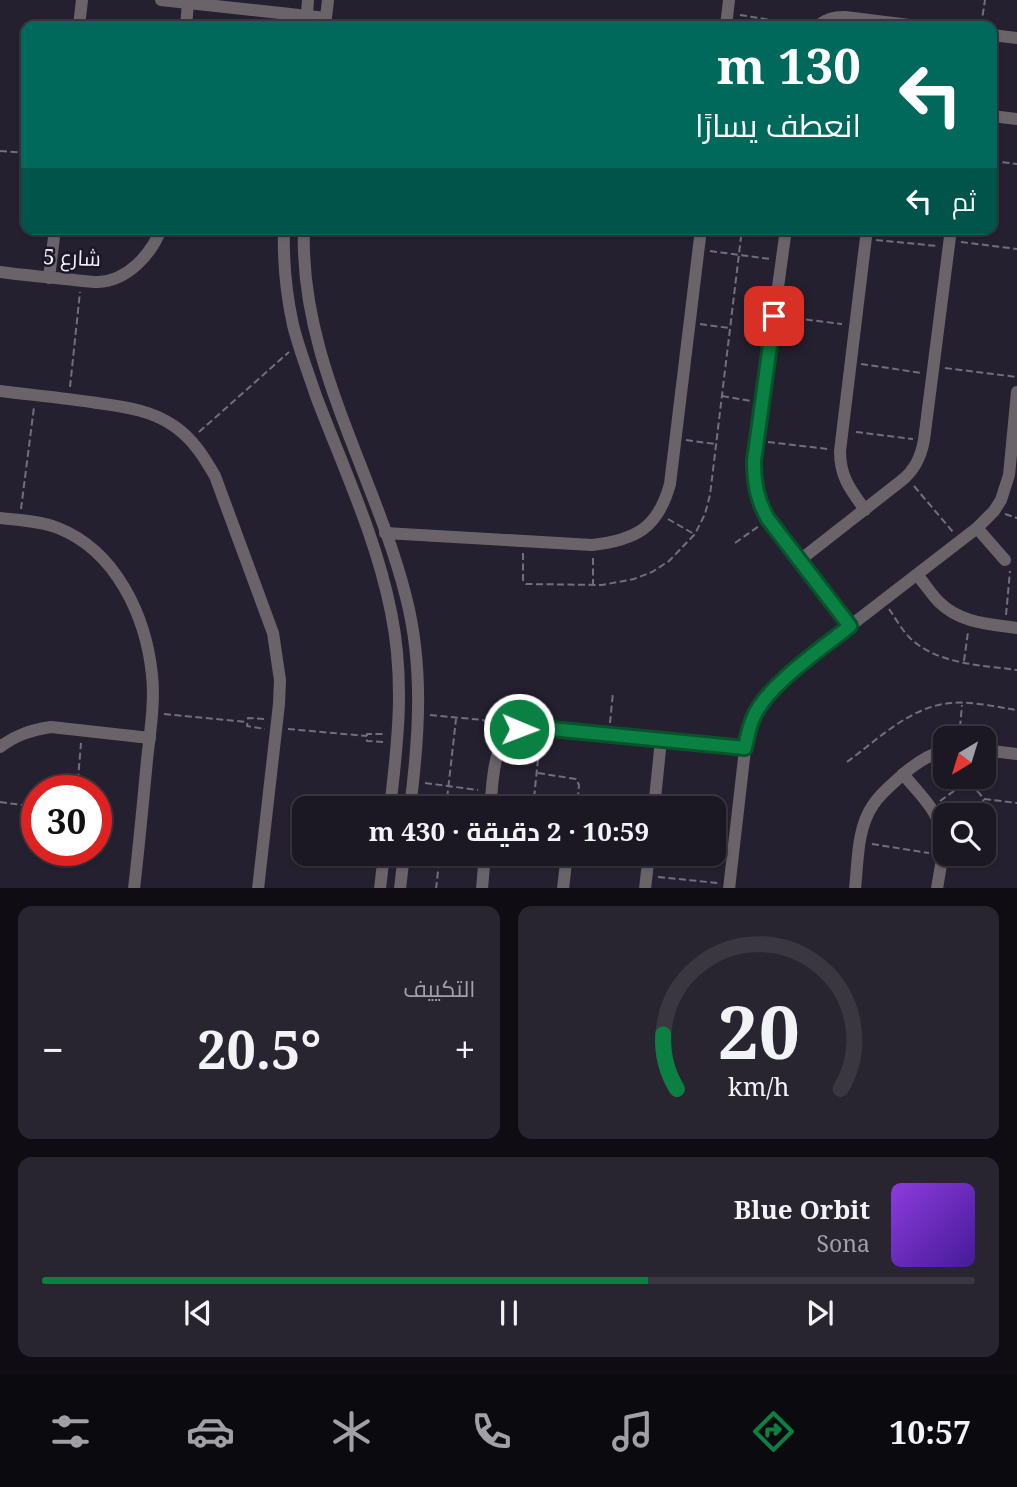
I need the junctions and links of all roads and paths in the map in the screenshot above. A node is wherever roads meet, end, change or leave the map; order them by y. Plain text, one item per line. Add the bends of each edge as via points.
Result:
1 (82, 0) edge
2 (161, 0) edge
3 (308, 0) edge
4 (328, 0) edge
5 (985, 0) edge
6 (188, 3) junction
7 (729, 6) edge
8 (768, 19) joint
9 (80, 21) edge
10 (186, 21) edge
11 (300, 21) edge
12 (306, 21) edge
13 (326, 21) edge
14 (780, 21) edge
15 (824, 21) edge
16 (877, 21) edge
17 (982, 21) edge
18 (997, 36) edge
19 (1017, 38) edge
20 (997, 117) edge
21 (1017, 119) edge
22 (0, 151) edge
23 (21, 153) edge
24 (997, 162) edge
25 (1017, 164) edge
26 (54, 235) edge
27 (159, 235) edge
28 (284, 235) edge
29 (304, 235) edge
30 (700, 235) edge
31 (785, 235) edge
32 (866, 235) edge
33 (883, 235) edge
34 (949, 239) edge
35 (699, 249) junction
36 (1017, 249) edge
37 (781, 261) junction
38 (0, 272) edge
39 (49, 278) junction
40 (81, 280) junction
41 (774, 316) junction
42 (690, 323) junction
43 (855, 326) junction
44 (730, 328) dead end
45 (299, 343) junction
46 (850, 362) junction
47 (933, 370) junction
48 (1017, 377) edge
49 (0, 391) edge
50 (1017, 393) edge
51 (35, 395) junction
52 (722, 396) dead end
53 (68, 399) junction
54 (762, 403) junction
55 (842, 430) junction
56 (190, 439) junction
57 (676, 439) junction
58 (757, 440) junction
59 (924, 440) junction
60 (716, 444) dead end
61 (840, 451) junction
62 (906, 477) junction
63 (865, 510) junction
64 (1017, 511) edge
65 (658, 514) junction
66 (0, 518) edge
67 (1015, 518) dead end
68 (768, 519) junction
69 (19, 520) junction
70 (977, 528) junction
71 (386, 533) junction
72 (695, 534) dead end
73 (961, 541) junction
74 (735, 543) dead end
75 (593, 545) junction
76 (800, 560) junction
77 (1005, 560) joint
78 (918, 576) junction
79 (593, 585) dead end
80 (883, 602) junction
81 (970, 620) junction
82 (850, 626) junction
83 (1011, 627) edge
84 (963, 663) junction
85 (1017, 670) edge
86 (613, 692) dead end
87 (962, 703) junction
88 (1017, 710) edge
89 (153, 713) junction
90 (419, 713) junction
91 (456, 717) junction
92 (247, 722) junction
93 (277, 726) junction
94 (960, 726) edge
95 (541, 728) junction
96 (82, 731) junction
97 (609, 735) junction
98 (367, 736) junction
99 (507, 736) junction
100 (150, 738) junction
101 (398, 739) junction
102 (661, 740) junction
103 (0, 747) edge
104 (745, 748) junction
105 (996, 751) edge
106 (933, 754) edge
107 (1017, 754) edge
108 (847, 762) dead end
109 (537, 773) junction
110 (903, 774) junction
111 (78, 775) edge
112 (413, 781) junction
113 (448, 787) junction
114 (958, 789) edge
115 (974, 789) edge
116 (492, 792) junction
117 (391, 796) edge
118 (411, 796) edge
119 (447, 796) edge
120 (492, 796) edge
121 (534, 796) edge
122 (578, 796) edge
123 (654, 796) edge
124 (983, 799) junction
125 (0, 802) edge
126 (985, 803) edge
127 (1017, 803) edge
128 (21, 805) edge
129 (931, 807) junction
130 (933, 811) edge
131 (860, 842) junction
132 (933, 854) edge
133 (383, 866) edge
134 (403, 866) edge
135 (439, 866) edge
136 (484, 866) edge
137 (566, 866) edge
138 (940, 866) edge
139 (646, 882) edge
140 (729, 886) edge
141 (134, 888) edge
142 (258, 888) edge
143 (380, 888) edge
144 (400, 888) edge
145 (436, 888) edge
146 (482, 888) edge
147 (563, 888) edge
148 (855, 888) edge
149 (937, 888) edge

1 - 9 street
2 - 6 street
3 - 12 street
4 - 13 street
5 - 17 path
6 - 10 street
6 - 11 street
7 - 8 path
8 - 14 path
15 - 16 street via 834,17
18 - 19 street
20 - 21 street
22 - 23 path
24 - 25 path
26 - 39 street
27 - 40 street, شارع 5 via 134,268 100,282
28 - 45 street via 288,298
29 - 71 street via 304,269 318,345
30 - 35 street
31 - 37 street
32 - 43 street
33 - 34 path
34 - 36 path
34 - 47 street
35 - 37 path
35 - 42 street
37 - 41 street
38 - 39 street, شارع 5
39 - 40 street, شارع 5
40 - 53 path
41 - 43 path
41 - 54 street
42 - 44 path
42 - 57 street
43 - 46 street
45 - 56 path
45 - 101 street via 362,514 391,611 398,653
46 - 47 path
46 - 55 street
47 - 48 path
47 - 59 street
49 - 51 street
50 - 70 street via 1006,488 994,511
51 - 53 street
51 - 69 path
52 - 54 path
53 - 56 street via 139,409 175,426
54 - 58 street
55 - 59 path
55 - 61 street
56 - 93 street via 215,476 274,633 280,680
57 - 60 path
57 - 65 street via 666,501
58 - 61 path
58 - 68 street via 754,478
59 - 62 street via 919,460
61 - 63 street via 842,474
62 - 63 street
62 - 73 path
63 - 76 street
64 - 67 path
65 - 72 path
65 - 75 street via 631,537
66 - 69 street
68 - 74 path
68 - 76 street
69 - 89 street via 56,527 74,536 116,575 136,612 149,653
70 - 73 street
70 - 77 street
71 - 75 street
71 - 90 street via 411,620
73 - 78 street
75 - 79 path
76 - 82 street
77 - 83 path via 1011,577
78 - 80 street
78 - 81 street via 949,610
80 - 82 street
80 - 84 path via 911,639 933,654
81 - 83 street
81 - 84 path
82 - 104 street via 763,701 747,732
84 - 85 path
86 - 97 path
87 - 88 path
87 - 94 path
87 - 108 path via 916,713
89 - 92 path
89 - 100 street
90 - 91 path
90 - 112 street
91 - 99 path via 490,722
91 - 113 path
92 - 93 path via 249,718
92 - 93 path via 249,727
93 - 98 path
93 - 142 street
95 - 97 street
95 - 99 street via 525,727
95 - 109 path
96 - 100 street
96 - 103 street via 36,729
96 - 111 path
97 - 102 street
98 - 101 path
98 - 101 path via 369,741
99 - 116 street via 498,753
100 - 141 street
101 - 117 street
102 - 104 street
102 - 123 street
104 - 140 street
105 - 107 street
106 - 110 street
109 - 121 path
109 - 122 path via 576,779
110 - 129 street
110 - 131 street via 871,807
112 - 113 path
112 - 118 street
113 - 116 path
113 - 119 path
114 - 129 path
115 - 124 path
116 - 120 street
124 - 126 path
124 - 127 path
125 - 128 path
129 - 130 street
131 - 132 path
131 - 148 street
133 - 143 street
134 - 144 street
135 - 145 path
136 - 146 street
137 - 147 street
138 - 149 street
139 - 140 path

